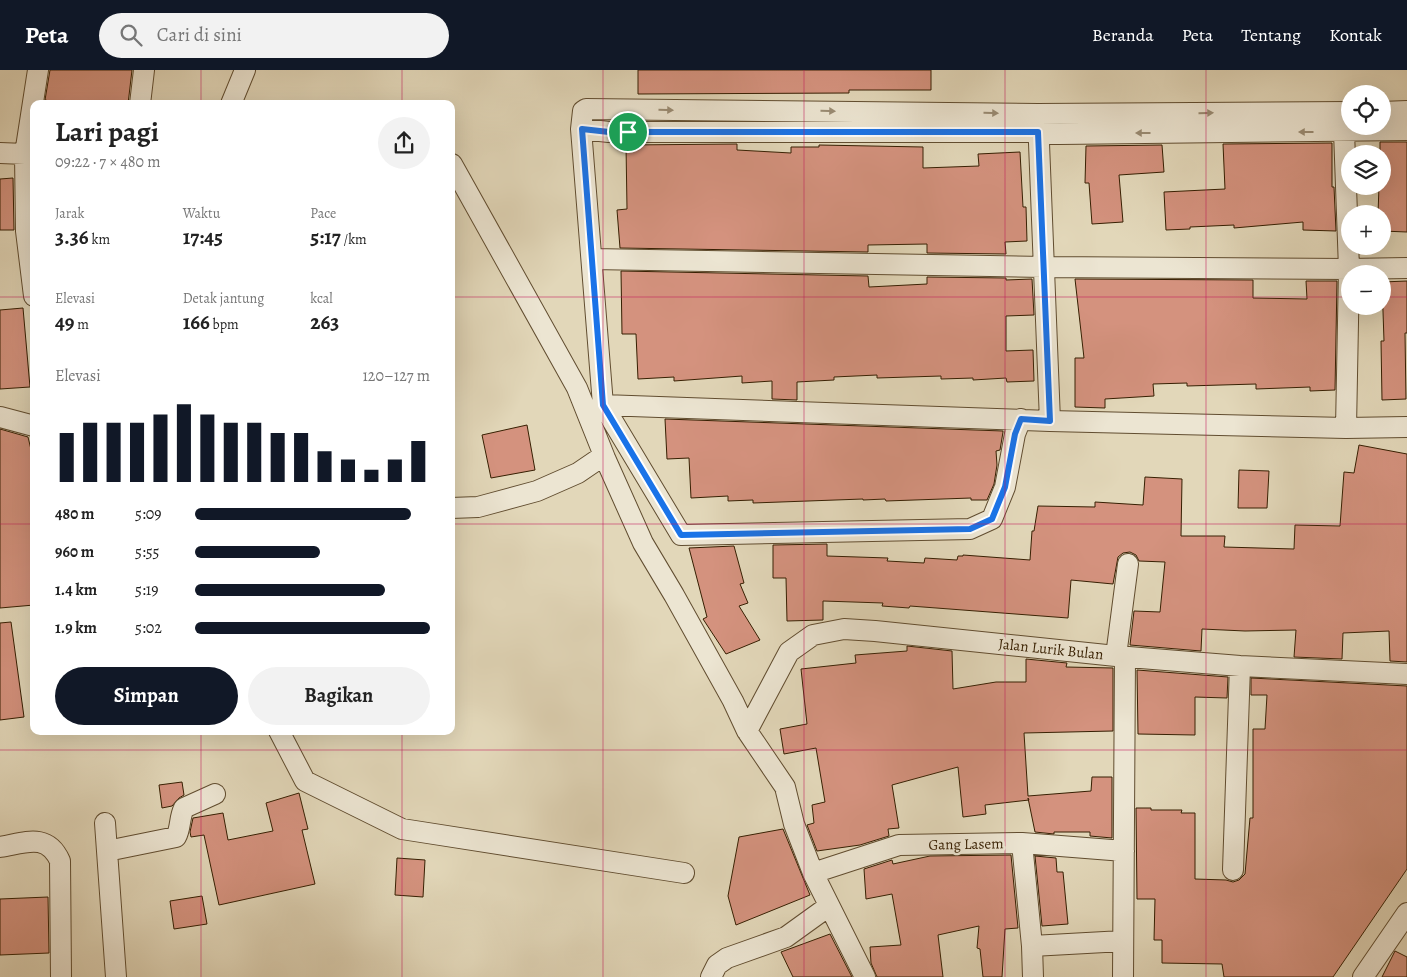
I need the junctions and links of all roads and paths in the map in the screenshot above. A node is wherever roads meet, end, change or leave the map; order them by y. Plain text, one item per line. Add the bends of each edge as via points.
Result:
1 (38, 70) edge
2 (144, 70) edge
3 (245, 70) edge
4 (33, 100) edge
5 (140, 100) edge
6 (233, 100) edge
7 (1407, 111) edge
8 (1341, 112) edge
9 (1391, 112) edge
10 (30, 118) edge
11 (1038, 123) junction
12 (1407, 130) edge
13 (1391, 131) edge
14 (1341, 132) edge
15 (1344, 135) edge
16 (0, 153) edge
17 (24, 154) junction
18 (455, 169) edge
19 (592, 260) junction
20 (30, 264) edge
21 (1349, 265) edge
22 (1044, 267) junction
23 (1391, 268) edge
24 (1407, 268) edge
25 (1341, 269) edge
26 (1348, 315) edge
27 (603, 405) junction
28 (0, 417) edge
29 (1021, 419) junction
30 (1050, 421) junction
31 (30, 425) edge
32 (1407, 427) edge
33 (1346, 428) junction
34 (605, 458) junction
35 (455, 508) edge
36 (1128, 564) dead end
37 (1120, 657) junction
38 (1240, 666) junction
39 (1407, 674) edge
40 (747, 731) junction
41 (281, 735) edge
42 (215, 794) dead end
43 (105, 823) dead end
44 (1022, 843) junction
45 (0, 847) edge
46 (107, 851) junction
47 (1124, 851) junction
48 (1233, 870) dead end
49 (684, 873) dead end
50 (813, 873) junction
51 (829, 906) junction
52 (1407, 913) edge
53 (1122, 942) junction
54 (1032, 946) junction
55 (61, 977) edge
56 (116, 977) edge
57 (711, 977) edge
58 (865, 977) edge
59 (1033, 977) edge
60 (1123, 977) edge
61 (1363, 977) edge

1 - 4 street
2 - 5 street
3 - 6 street
7 - 9 street
11 -> 8 street
10 - 17 street
14 -> 11 street via 1060,134
11 - 19 street via 672,132 582,129
11 - 22 street
12 - 13 street
15 - 21 street
16 - 17 street
17 - 20 street
18 - 34 street via 576,388
19 - 22 street
19 - 27 street
22 - 25 street
22 - 30 street
23 - 24 street
26 - 33 street
27 - 29 street
27 - 29 street via 681,535 970,529 992,519 1005,487
28 - 31 street
29 - 30 street
30 - 33 street
32 - 33 street
34 - 35 street via 600,458 578,474 537,491 478,507
34 - 40 street via 643,543
36 - 37 street
37 - 38 street, Jalan Lurik Bulan
37 - 40 street, Jalan Lurik Bulan via 875,631 844,629 813,635 790,652
37 - 47 street
38 - 39 street, Jalan Lurik Bulan
38 - 48 street
40 - 50 street via 785,788 794,824
41 - 49 street via 305,781 402,829
42 - 46 street via 184,808 176,837
43 - 46 street
44 - 47 street, Gang Lasem
44 - 50 street, Gang Lasem via 899,845
44 - 54 street
45 - 55 street via 38,841 48,844 56,852 60,861
46 - 56 street
47 - 53 street
50 - 51 street
51 - 57 street via 786,937 727,958 716,965
51 - 58 street
52 - 61 street
53 - 54 street
53 - 60 street
54 - 59 street

